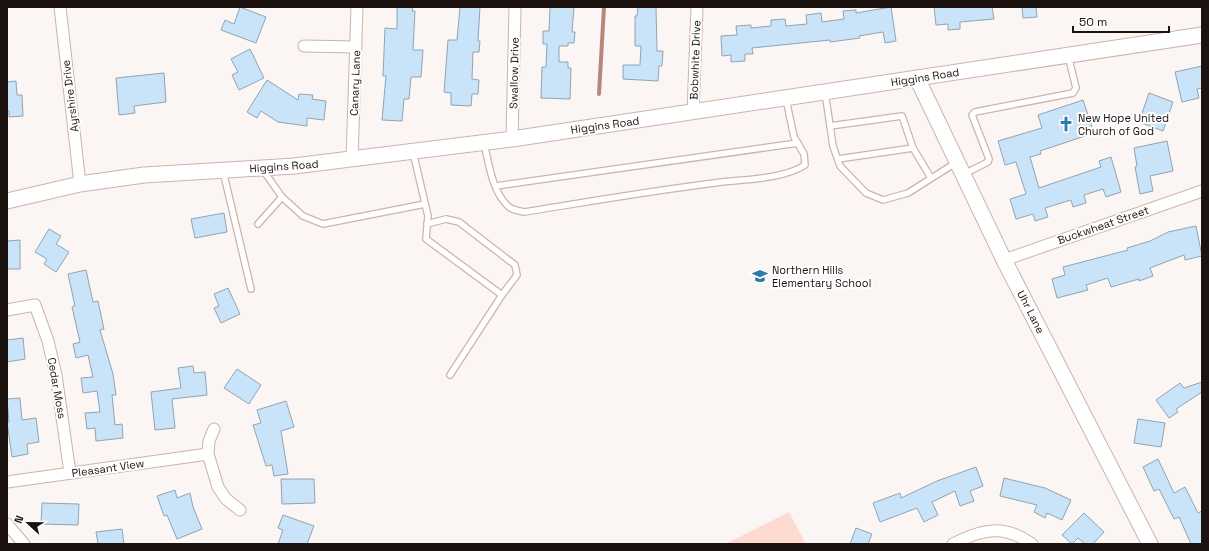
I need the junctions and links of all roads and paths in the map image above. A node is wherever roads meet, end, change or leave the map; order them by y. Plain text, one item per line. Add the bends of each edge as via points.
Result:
1 (60, 7) edge
2 (357, 7) edge
3 (515, 7) edge
4 (697, 7) edge
5 (1202, 34) edge
6 (304, 46) dead end
7 (356, 47) junction
8 (1068, 55) junction
9 (917, 78) junction
10 (825, 92) junction
11 (786, 98) junction
12 (693, 112) junction
13 (830, 126) junction
14 (512, 139) junction
15 (484, 142) junction
16 (798, 143) junction
17 (913, 148) junction
18 (413, 152) junction
19 (352, 159) junction
20 (838, 159) junction
21 (261, 168) junction
22 (960, 168) junction
23 (223, 170) junction
24 (931, 178) junction
25 (80, 184) junction
26 (496, 186) junction
27 (1202, 191) edge
28 (282, 198) junction
29 (7, 201) edge
30 (424, 204) junction
31 (258, 224) dead end
32 (427, 224) junction
33 (1004, 260) junction
34 (250, 289) dead end
35 (502, 295) junction
36 (7, 310) edge
37 (450, 375) dead end
38 (214, 429) dead end
39 (208, 454) junction
40 (70, 473) junction
41 (7, 482) edge
42 (240, 510) dead end
43 (7, 524) edge
44 (1146, 542) edge
45 (24, 544) edge
46 (953, 544) edge
47 (1032, 544) edge

1 - 25 street, Ayrshire Drive
2 - 7 street, Canary Lane
3 - 14 street, Swallow Drive
4 - 12 street, Bobwhite Drive
5 - 8 street, Higgins Road
6 - 7 street
7 - 19 street, Canary Lane
8 - 9 street, Higgins Road
8 - 22 lane via 1076,88 1073,93 975,112 972,116 989,159 988,162
9 - 10 street, Higgins Road
9 - 22 street, Uhr Lane
10 - 11 street, Higgins Road
10 - 13 lane
11 - 12 street, Higgins Road
11 - 16 lane via 794,137
12 - 14 street, Higgins Road
13 - 17 lane via 902,116
13 - 20 lane
14 - 15 street, Higgins Road
15 - 18 street, Higgins Road
15 - 26 lane
16 - 26 lane
16 - 26 lane via 804,154 805,165 797,171 524,212 510,208
17 - 20 lane
17 - 24 lane
18 - 19 street, Higgins Road
18 - 30 lane
19 - 21 street, Higgins Road
20 - 24 lane via 840,166 866,193 883,200 908,193
21 - 23 street, Higgins Road
21 - 28 lane
22 - 24 lane
22 - 33 street, Uhr Lane
23 - 25 street, Higgins Road via 144,175
23 - 34 lane
25 - 29 street, Higgins Road
27 - 33 street, Buckwheat Street
28 - 30 lane via 303,216 323,224
28 - 31 lane
30 - 32 lane via 428,216
32 - 35 lane via 426,239
32 - 35 lane via 446,220 459,222 515,265 517,276
33 - 44 street, Uhr Lane
35 - 37 lane
36 - 40 street, Cedar Moss via 35,305 56,375
38 - 39 street via 209,441
39 - 40 street, Pleasant View
39 - 42 street via 218,487 226,499
40 - 41 street, Pleasant View
43 - 45 street
46 - 47 street via 991,530 1004,530

